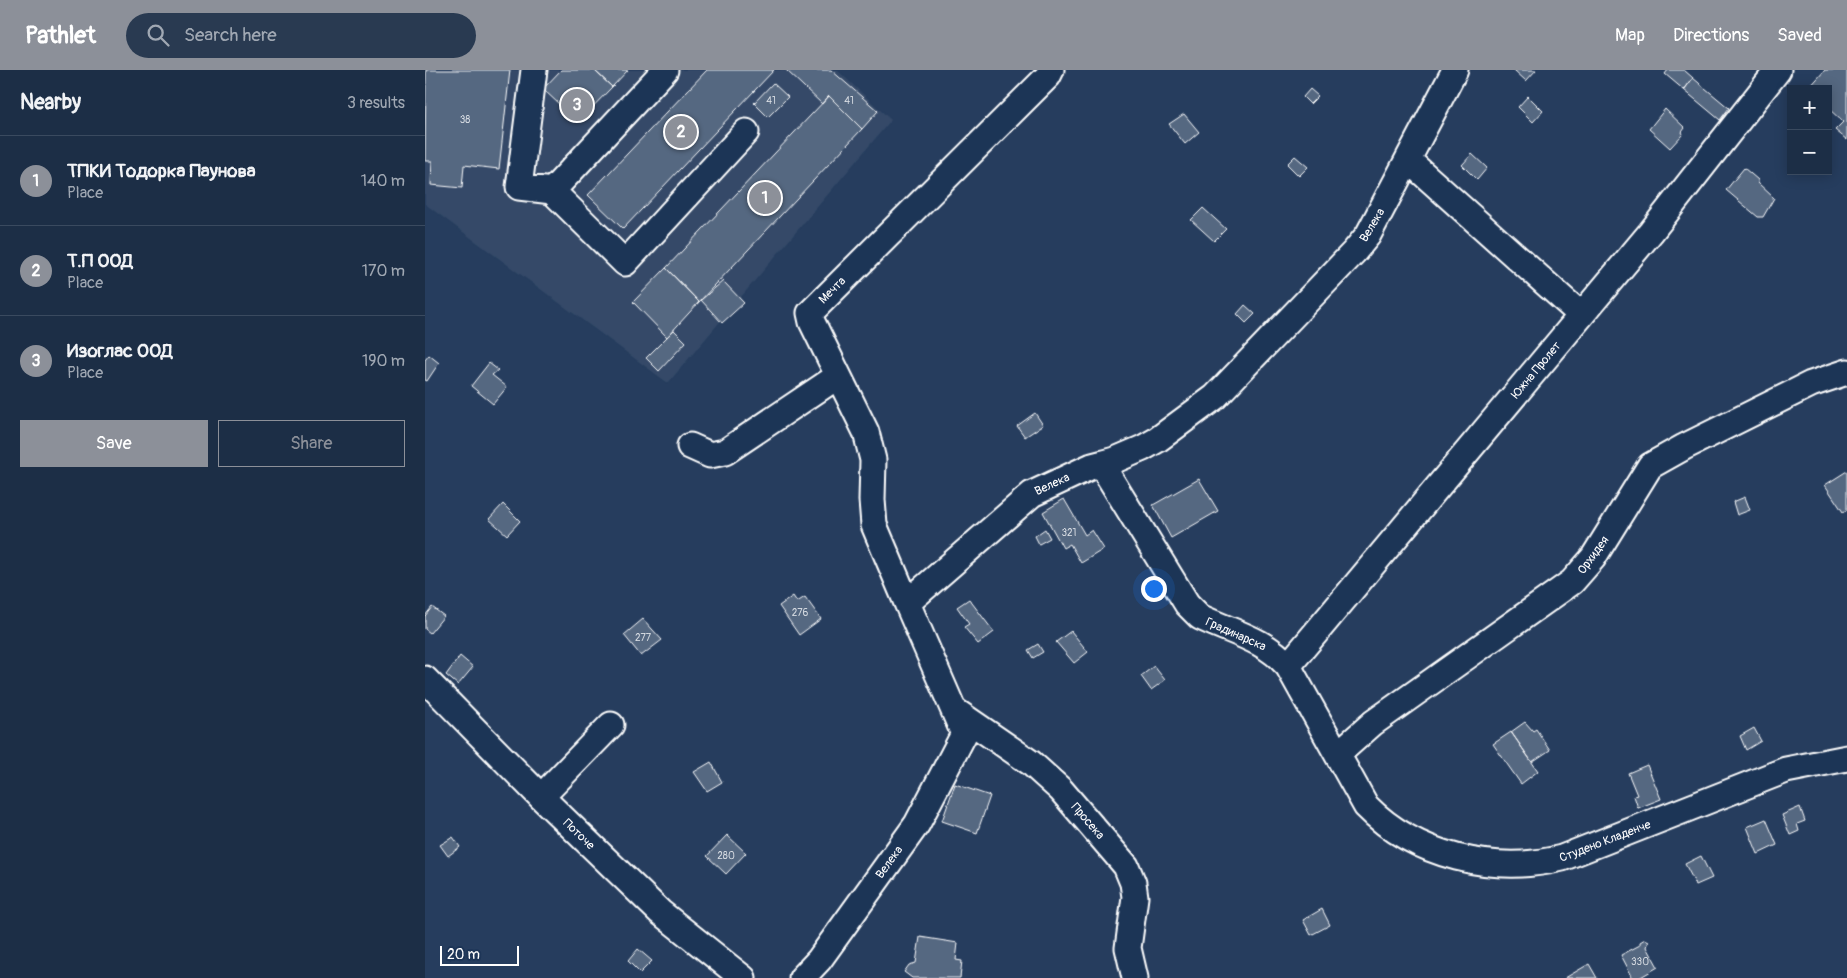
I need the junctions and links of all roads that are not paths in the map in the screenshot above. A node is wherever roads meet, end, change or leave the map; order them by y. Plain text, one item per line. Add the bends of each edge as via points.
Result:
1 (534, 70) edge
2 (665, 70) edge
3 (1051, 70) edge
4 (1455, 70) edge
5 (1778, 70) edge
6 (746, 132) dead end
7 (1408, 160) junction
8 (552, 191) junction
9 (1581, 315) junction
10 (1847, 372) edge
11 (839, 376) junction
12 (690, 446) dead end
13 (1101, 464) junction
14 (907, 603) junction
15 (1289, 666) junction
16 (425, 679) edge
17 (954, 710) junction
18 (611, 725) dead end
19 (1338, 754) junction
20 (1847, 758) edge
21 (541, 797) junction
22 (1130, 975) edge
23 (743, 978) edge
24 (802, 978) edge

1 - 8 street via 519,187
2 - 8 street
3 - 11 street, Мечта via 810,313
4 - 7 street, Велека
5 - 9 street, Южна Пролет via 1651,232
6 - 8 street via 625,263
7 - 9 street
7 - 13 street, Велека via 1368,235 1215,397 1143,448
9 - 15 street, Южна Пролет
10 - 19 street, Орхидея via 1811,384 1650,466 1593,558 1572,582 1373,723
11 - 12 street via 725,452 710,455
11 - 14 street, Мечта via 866,432 873,460 871,500 874,525
13 - 14 street, Велека via 1031,494
13 - 15 street, Градинарска via 1193,611 1271,649
14 - 17 street, Велека
15 - 19 street, Градинарска
16 - 21 street, Поточе
17 - 22 street, Просека via 1031,763 1061,790 1126,866 1135,897 1128,948
17 - 24 street, Велека via 964,734 917,824 819,960
18 - 21 street
19 - 20 street, Студено Кладенче via 1366,806 1381,822 1429,848 1483,863 1504,864 1544,863 1562,858 1786,770
21 - 23 street, Поточе via 660,912

